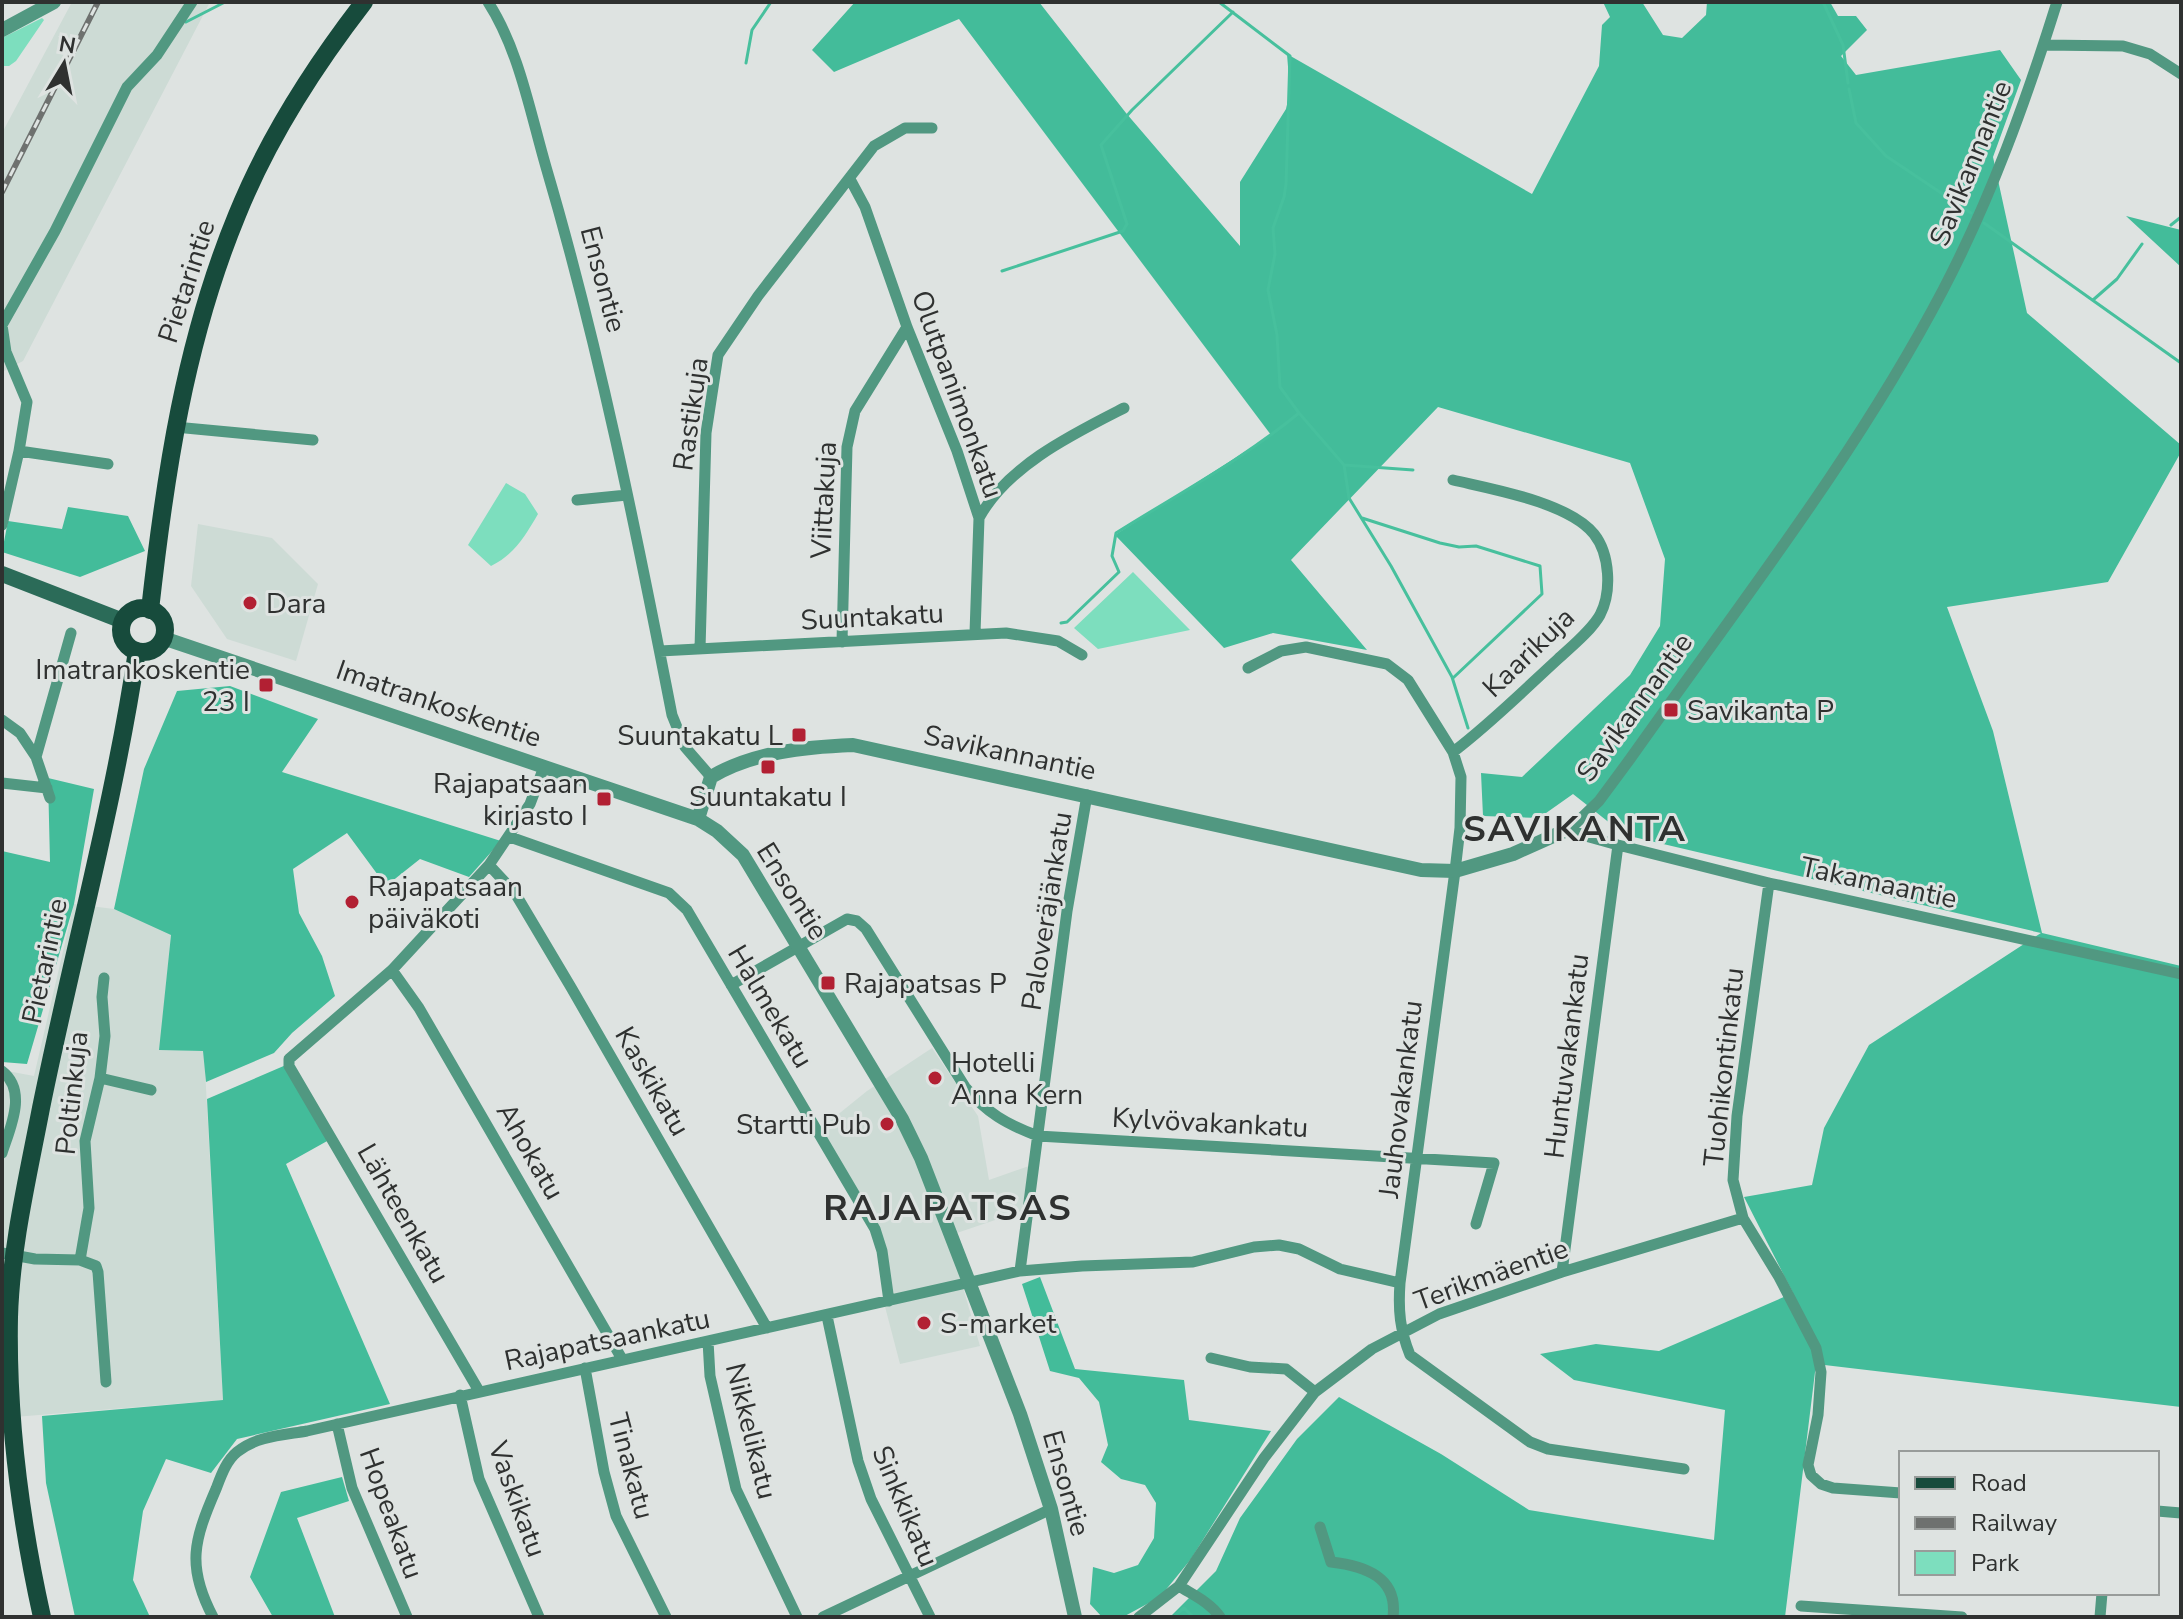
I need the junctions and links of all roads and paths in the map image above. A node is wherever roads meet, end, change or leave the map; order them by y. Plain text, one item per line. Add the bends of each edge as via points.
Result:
1 (54, 2) edge
2 (192, 2) edge
3 (364, 2) edge
4 (488, 2) edge
5 (2057, 2) edge
6 (2, 30) edge
7 (2044, 45) junction
8 (2181, 74) edge
9 (932, 128) dead end
10 (850, 179) junction
11 (2, 325) edge
12 (907, 327) junction
13 (1124, 408) dead end
14 (175, 427) junction
15 (313, 440) dead end
16 (19, 451) junction
17 (108, 464) dead end
18 (1453, 480) dead end
19 (627, 495) junction
20 (577, 500) dead end
21 (979, 518) junction
22 (2, 525) edge
23 (2, 574) edge
24 (150, 610) junction
25 (123, 621) junction
26 (71, 633) dead end
27 (975, 633) junction
28 (163, 638) junction
29 (842, 642) junction
30 (700, 649) junction
31 (137, 651) junction
32 (660, 651) junction
33 (1082, 655) dead end
34 (1248, 668) dead end
35 (2, 720) edge
36 (1453, 752) junction
37 (36, 757) junction
38 (544, 767) junction
39 (711, 777) junction
40 (2, 783) edge
41 (1087, 795) junction
42 (698, 819) junction
43 (1571, 828) junction
44 (510, 837) junction
45 (1618, 845) junction
46 (489, 865) junction
47 (1455, 871) junction
48 (1769, 883) junction
49 (798, 948) junction
50 (392, 970) junction
51 (2181, 974) edge
52 (104, 978) dead end
53 (731, 985) junction
54 (2, 1071) edge
55 (100, 1078) junction
56 (151, 1090) dead end
57 (1038, 1136) junction
58 (2, 1153) edge
59 (1417, 1157) junction
60 (1743, 1218) junction
61 (1476, 1224) dead end
62 (9, 1254) edge
63 (80, 1260) junction
64 (1020, 1271) junction
65 (1562, 1272) junction
66 (971, 1283) junction
67 (1400, 1283) junction
68 (889, 1301) junction
69 (827, 1316) junction
70 (767, 1328) junction
71 (1401, 1333) junction
72 (708, 1341) junction
73 (1211, 1358) dead end
74 (622, 1359) junction
75 (585, 1368) junction
76 (106, 1382) dead end
77 (479, 1391) junction
78 (1315, 1392) junction
79 (460, 1395) junction
80 (337, 1424) junction
81 (1684, 1469) dead end
82 (1899, 1493) edge
83 (1051, 1509) junction
84 (2159, 1511) edge
85 (2181, 1513) edge
86 (1320, 1527) dead end
87 (908, 1576) junction
88 (1179, 1586) junction
89 (2102, 1595) edge
90 (1801, 1606) dead end
91 (42, 1617) edge
92 (213, 1617) edge
93 (407, 1617) edge
94 (539, 1617) edge
95 (666, 1617) edge
96 (797, 1617) edge
97 (823, 1617) edge
98 (930, 1617) edge
99 (1075, 1617) edge
100 (1139, 1617) edge
101 (1220, 1617) edge
102 (1393, 1617) edge
103 (1962, 1617) edge
104 (2100, 1617) edge

1 - 6 street
2 - 11 street via 157,55 127,87
3 - 14 main road, Pietarintie via 289,112 237,214 205,306
4 - 19 street, Ensontie via 508,40 564,229
5 - 7 street, Savikannantie
7 - 8 street via 2123,46 2150,54
7 - 43 street, Savikannantie via 1979,216 1891,383 1630,759
9 - 10 street, Rastikuja via 905,128 887,137
10 - 12 street, Olutpanimonkatu
10 - 30 street, Rastikuja via 718,355 706,433
11 - 16 street via 6,352 27,402
12 - 21 street, Olutpanimonkatu
12 - 29 street, Viittakuja via 855,411 847,447
13 - 21 street via 1058,441 987,502
14 - 15 street
14 - 24 main road, Pietarintie
16 - 17 street
16 - 22 street
18 - 36 street, Kaarikuja via 1566,513 1594,534 1606,561 1608,588 1600,616 1573,645
19 - 20 street
19 - 32 street, Ensontie
21 - 27 street, Olutpanimonkatu
23 - 25 main road
24 - 25 main road via 131,612
24 - 28 main road via 161,618
25 - 31 main road via 123,640
26 - 37 street
27 - 29 street, Suuntakatu
27 - 33 street, Suuntakatu via 1037,636
28 - 31 main road via 153,650
28 - 38 street, Imatrankoskentie
29 - 30 street, Suuntakatu
30 - 32 street, Suuntakatu
31 - 62 main road, Pietarintie via 116,774
32 - 39 street, Ensontie via 677,730
34 - 36 street, Jauhovakankatu via 1281,651 1306,647 1387,664 1408,680
35 - 37 street via 20,733
36 - 47 street, Jauhovakankatu via 1462,804
37 - 40 street via 49,793
38 - 42 street, Imatrankoskentie
38 - 44 street
39 - 41 street, Savikannantie via 779,753 853,745
39 - 42 street
41 - 47 street, Savikannantie via 1421,870
41 - 57 street, Paloveräjänkatu
42 - 49 street, Ensontie via 743,855
43 - 45 street, Takamaantie
43 - 47 street, Savikannantie via 1513,854
44 - 46 street
44 - 53 street, Halmekatu via 669,893 687,910
45 - 48 street, Takamaantie
45 - 65 street, Huntuvakankatu
46 - 50 street
46 - 70 street, Kaskikatu via 515,893
47 - 59 street, Jauhovakankatu
48 - 51 street, Takamaantie
48 - 60 street, Tuohikontinkatu via 1737,1116 1733,1180
49 - 53 street
49 - 57 street, Kylvövakankatu via 847,919 857,921 983,1109
49 - 66 street, Ensontie via 902,1119
50 - 74 street, Ahokatu
50 - 77 street, Lähteenkatu via 289,1059 289,1066
52 - 55 street, Poltinkuja
53 - 68 street, Halmekatu via 875,1229
54 - 58 street via 17,1096
55 - 56 street
55 - 63 street, Poltinkuja via 85,1141 89,1208
57 - 59 street, Kylvövakankatu
57 - 64 street, Paloveräjänkatu
59 - 61 street, Kylvövakankatu via 1494,1163
59 - 67 street, Jauhovakankatu
60 - 65 street, Terikmäentie
60 - 82 street, Tuohikontinkatu via 1816,1348 1821,1372 1811,1475 1833,1488
62 - 63 street
62 - 91 main road, Pietarintie via 15,1467
63 - 76 street via 98,1272
64 - 66 street, Rajapatsaankatu
64 - 67 street, Rajapatsaankatu via 1193,1262 1279,1245 1340,1269
65 - 71 street, Terikmäentie via 1439,1314
66 - 68 street, Rajapatsaankatu
66 - 83 street, Ensontie
67 - 71 street, Jauhovakankatu
68 - 69 street, Rajapatsaankatu
69 - 70 street, Rajapatsaankatu
69 - 87 street, Sinkkikatu via 858,1461
70 - 72 street, Rajapatsaankatu
71 - 78 street, Terikmäentie
71 - 81 street via 1410,1355 1530,1442
72 - 74 street, Rajapatsaankatu
72 - 96 street, Nikkelikatu via 710,1376 736,1489
73 - 78 street via 1286,1369
74 - 75 street, Rajapatsaankatu
75 - 77 street, Rajapatsaankatu
75 - 95 street, Tinakatu via 616,1516
77 - 79 street, Rajapatsaankatu
78 - 88 street, Terikmäentie
79 - 80 street, Rajapatsaankatu
79 - 94 street, Vaskikatu via 479,1479
80 - 92 street, Rajapatsaankatu via 254,1442 238,1451 224,1469 196,1552 197,1582
80 - 93 street, Hopeakatu via 352,1488
83 - 87 street
83 - 99 street, Ensontie
84 - 85 street
86 - 102 street via 1331,1562 1359,1567 1390,1589
87 - 97 street
87 - 98 street, Sinkkikatu
88 - 100 street, Terikmäentie
88 - 101 street
89 - 104 street
90 - 103 street

